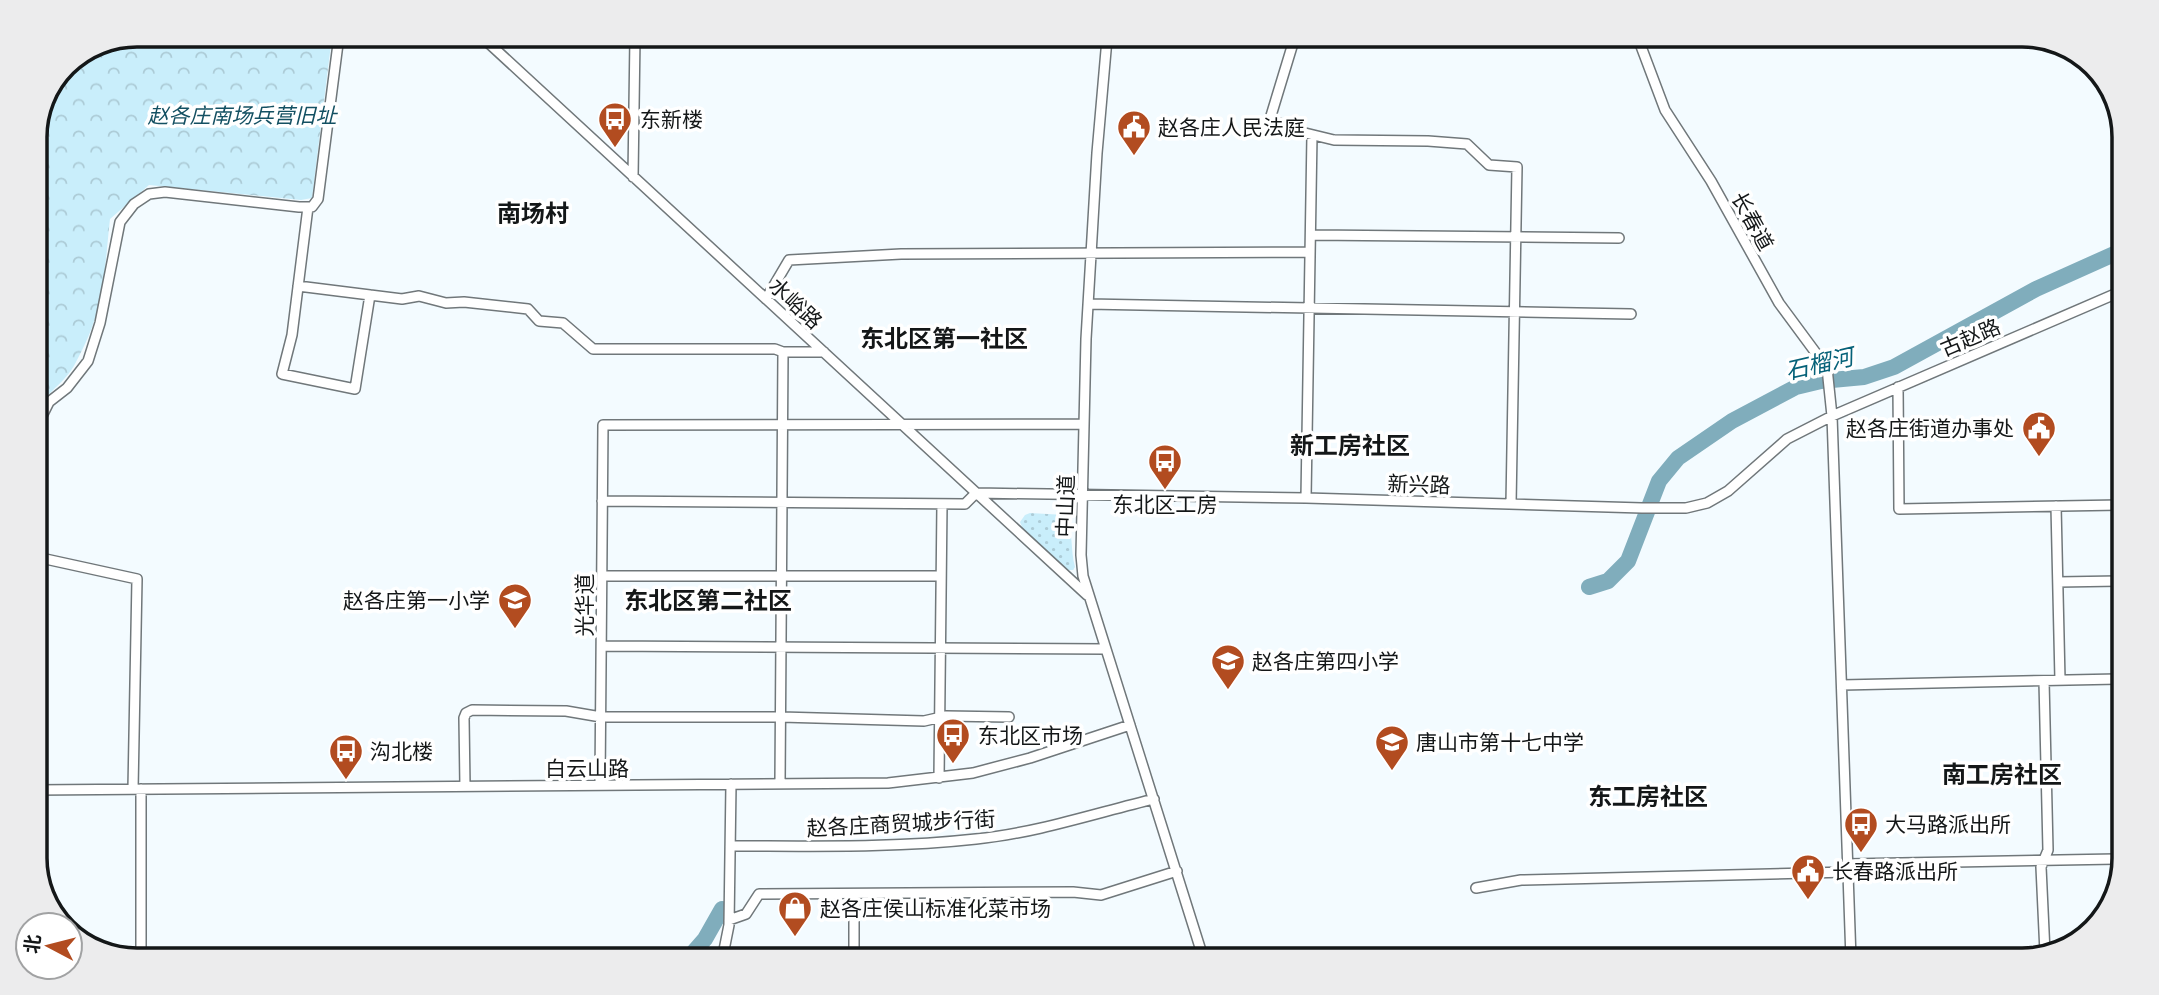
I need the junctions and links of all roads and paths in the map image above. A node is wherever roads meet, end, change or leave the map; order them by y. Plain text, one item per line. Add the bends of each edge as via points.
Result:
1 (338, 47) edge
2 (493, 47) edge
3 (635, 47) edge
4 (1107, 47) edge
5 (1292, 47) edge
6 (1641, 47) edge
7 (1312, 135) junction
8 (633, 177) junction
9 (308, 207) junction
10 (1311, 235) junction
11 (1516, 237) junction
12 (1619, 238) dead end
13 (1091, 252) junction
14 (1310, 252) junction
15 (298, 286) junction
16 (370, 295) junction
17 (2112, 295) edge
18 (766, 299) junction
19 (1088, 304) junction
20 (1309, 308) junction
21 (1515, 312) junction
22 (1631, 314) dead end
23 (783, 352) junction
24 (824, 352) junction
25 (1898, 387) junction
26 (47, 406) edge
27 (1832, 416) junction
28 (1084, 424) junction
29 (783, 425) junction
30 (902, 425) junction
31 (976, 493) junction
32 (1083, 494) junction
33 (1306, 498) junction
34 (603, 501) junction
35 (782, 503) junction
36 (942, 504) junction
37 (1511, 504) junction
38 (2112, 505) edge
39 (2056, 506) junction
40 (47, 559) edge
41 (602, 576) junction
42 (782, 576) junction
43 (941, 576) junction
44 (2112, 581) edge
45 (2058, 582) junction
46 (1088, 596) junction
47 (601, 646) junction
48 (781, 647) junction
49 (940, 648) junction
50 (1105, 649) junction
51 (2112, 679) edge
52 (2060, 680) junction
53 (2044, 681) junction
54 (1842, 685) junction
55 (601, 717) junction
56 (781, 717) junction
57 (940, 717) junction
58 (1009, 717) dead end
59 (1130, 725) junction
60 (939, 778) junction
61 (780, 783) junction
62 (731, 784) junction
63 (600, 785) junction
64 (465, 786) junction
65 (137, 789) junction
66 (47, 790) edge
67 (1154, 799) junction
68 (730, 846) junction
69 (2112, 859) edge
70 (2044, 860) junction
71 (1848, 868) junction
72 (1177, 871) junction
73 (1476, 888) dead end
74 (854, 894) junction
75 (729, 920) junction
76 (2045, 944) edge
77 (141, 948) edge
78 (724, 948) edge
79 (854, 948) edge
80 (1200, 948) edge
81 (1851, 948) edge

1 - 9 street via 318,198
2 - 8 street, 水峪路
3 - 8 street
4 - 13 street, 中山道
5 - 7 street via 1270,119
6 - 27 street, 长春道 via 1665,110 1779,303 1828,368
7 - 10 street
7 - 11 street via 1335,140 1467,144 1489,165 1517,167
8 - 18 street, 水峪路
9 - 15 street
9 - 26 street via 165,192 149,194 134,204 120,222 88,360
10 - 11 street
10 - 14 street
11 - 12 street
11 - 21 street
13 - 14 street
13 - 18 street via 789,260
13 - 19 street, 中山道
14 - 20 street
15 - 16 street
15 - 16 street via 282,374 355,389
16 - 23 street via 528,309 539,321 563,323 593,349
17 - 25 street, 古赵路
18 - 24 street, 水峪路
19 - 20 street
19 - 28 street, 中山道
20 - 21 street
20 - 33 street
21 - 22 street
21 - 37 street
23 - 24 street
23 - 29 street
24 - 30 street, 水峪路
25 - 27 street, 古赵路
25 - 39 street via 1899,509
27 - 37 street, 新兴路 via 1787,439 1728,491 1707,503 1660,509
27 - 54 street, 长春道
28 - 30 street
28 - 32 street, 中山道
29 - 30 street
29 - 34 street, 光华道 via 603,425
29 - 35 street
30 - 31 street, 水峪路
31 - 32 street, 新兴路
31 - 36 street via 965,505
31 - 46 street, 水峪路
32 - 33 street, 新兴路
32 - 46 street, 中山道 via 1081,555
33 - 37 street, 新兴路
34 - 35 street
34 - 41 street, 光华道
35 - 36 street
35 - 42 street
36 - 43 street
38 - 39 street
39 - 45 street
40 - 65 street via 137,579
41 - 42 street
41 - 47 street, 光华道
42 - 43 street
42 - 48 street
43 - 49 street
44 - 45 street
45 - 52 street
46 - 50 street, 中山道
47 - 48 street
47 - 55 street, 光华道
48 - 49 street
48 - 56 street
49 - 50 street
49 - 57 street
50 - 59 street, 中山道
51 - 52 street
52 - 53 street
53 - 54 street
53 - 70 street via 2048,850
54 - 71 street, 长春道
55 - 56 street
55 - 63 street, 光华道
55 - 64 street via 566,711 468,712 464,718
56 - 57 street via 924,721
56 - 61 street
57 - 58 street
57 - 60 street
59 - 60 street, 白云山路 via 1030,758
59 - 67 street, 中山道
60 - 61 street, 白云山路
61 - 62 street, 白云山路
62 - 63 street, 白云山路
62 - 68 street
63 - 64 street, 白云山路
64 - 65 street, 白云山路
65 - 66 street, 白云山路
65 - 77 street
67 - 68 street, 赵各庄商贸城步行街 via 978,839 870,846
67 - 72 street, 中山道
68 - 75 street
69 - 70 street
70 - 71 street
70 - 76 street
71 - 73 street via 1521,880
71 - 81 street, 长春道
72 - 74 street via 1101,895
72 - 80 street, 中山道
74 - 75 street via 760,894 746,914
74 - 79 street
75 - 78 street

